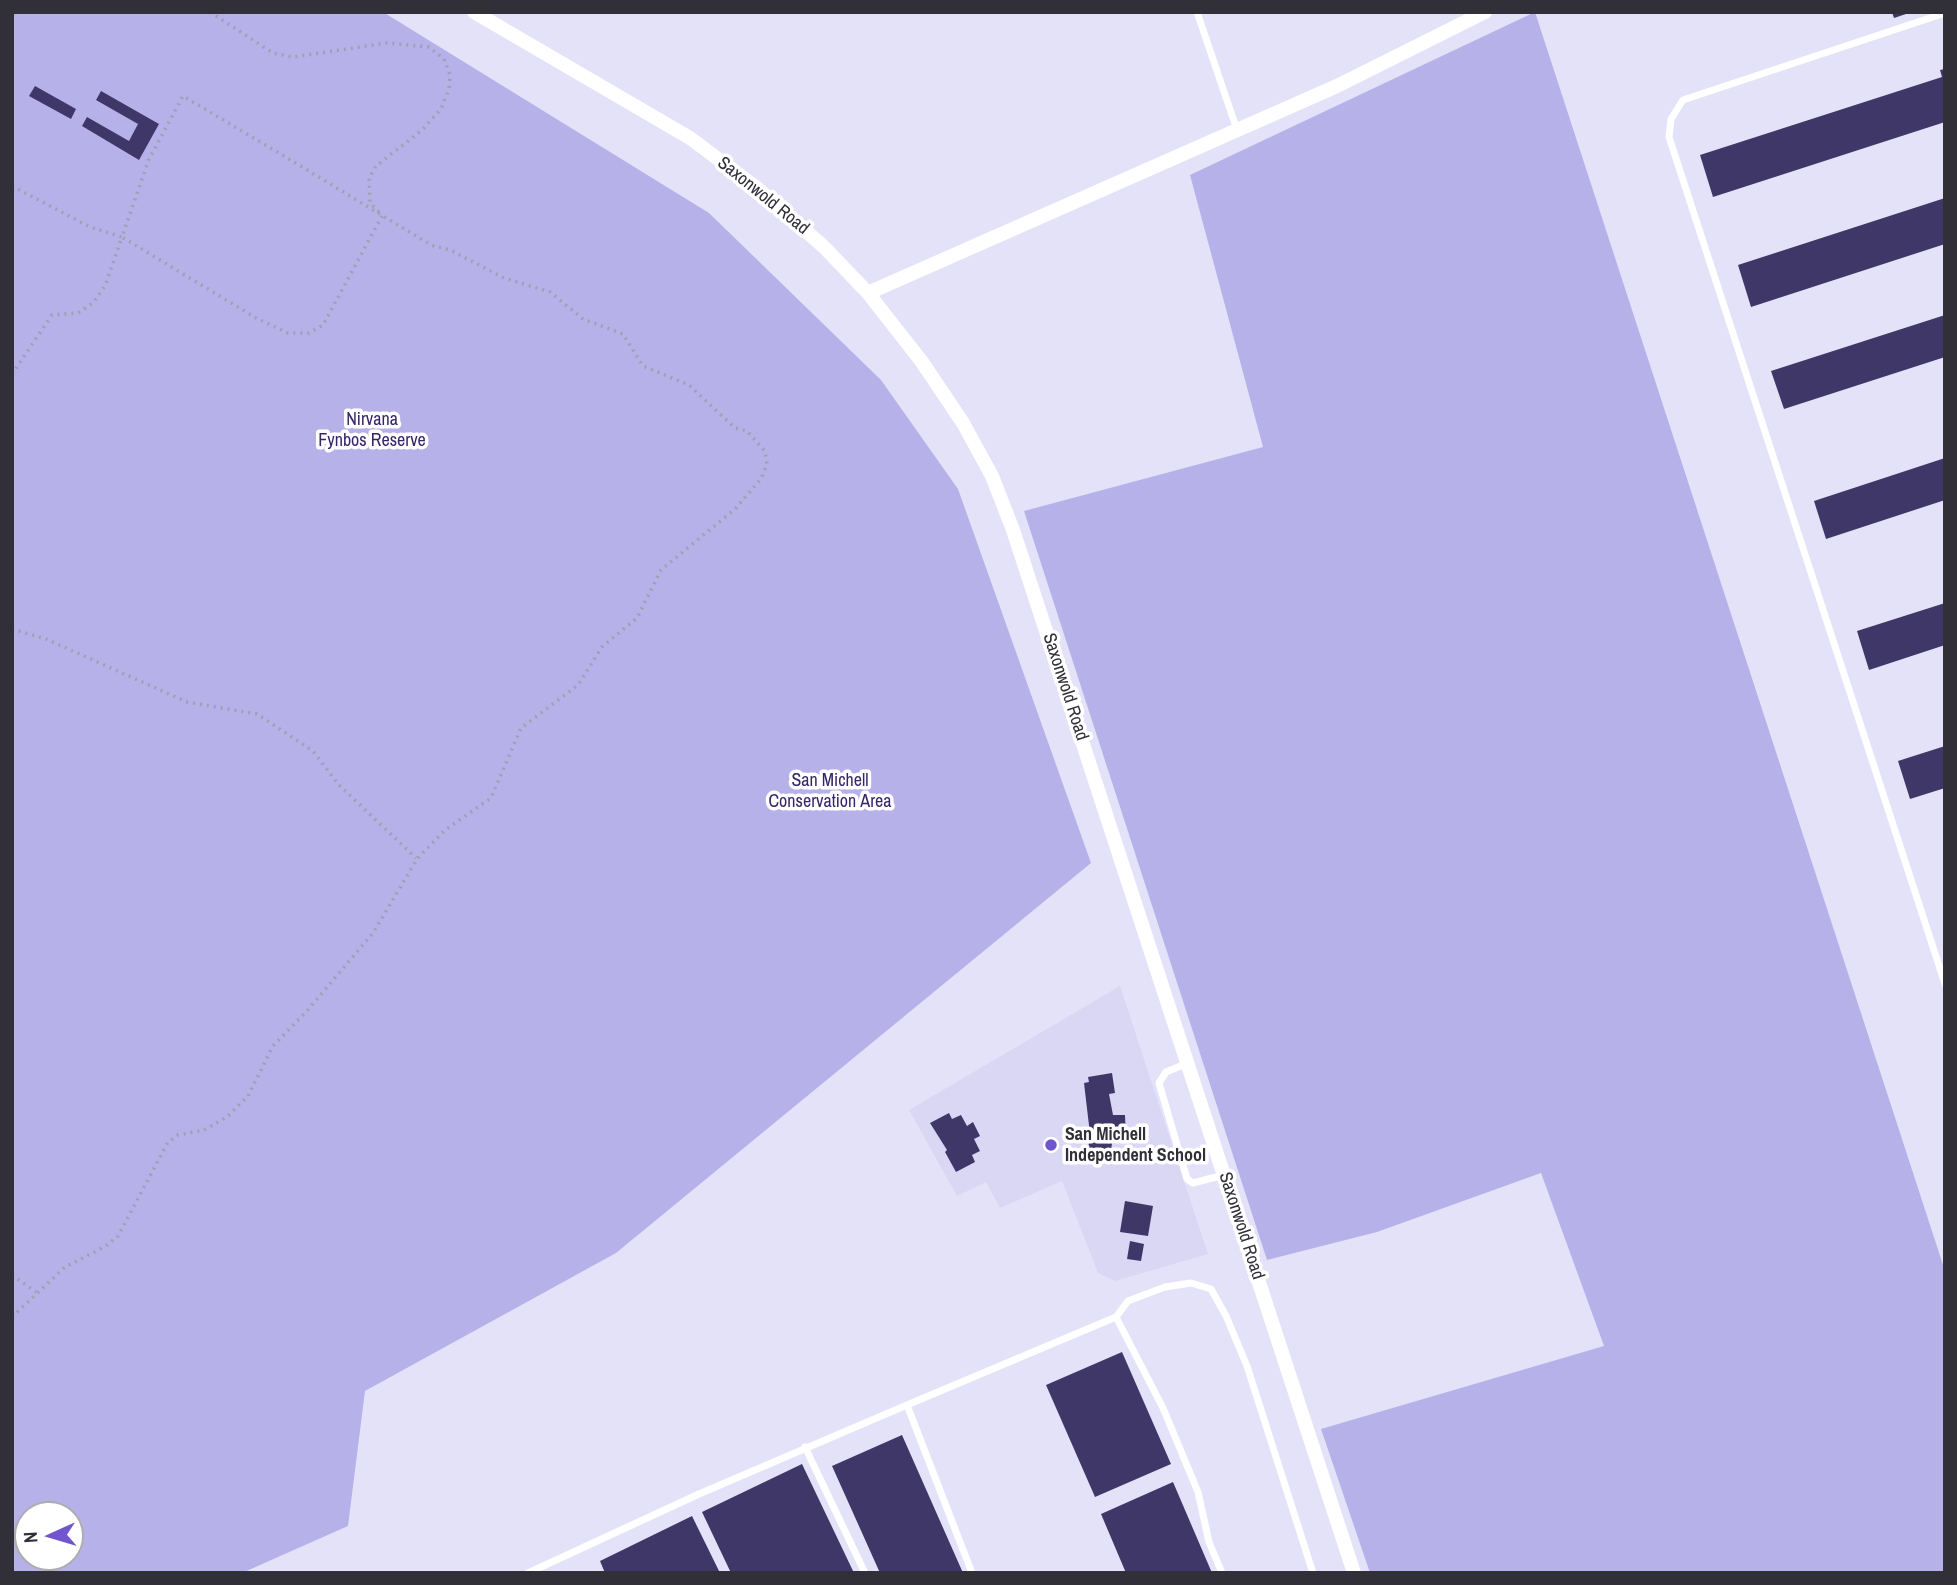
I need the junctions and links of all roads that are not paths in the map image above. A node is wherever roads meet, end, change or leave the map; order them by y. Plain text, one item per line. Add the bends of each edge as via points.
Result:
1 (474, 12) edge
2 (1197, 12) edge
3 (1485, 12) edge
4 (1945, 13) edge
5 (1237, 130) junction
6 (868, 293) junction
7 (1945, 984) edge
8 (1188, 1062) junction
9 (1225, 1175) junction
10 (1116, 1317) junction
11 (906, 1405) junction
12 (805, 1447) junction
13 (528, 1573) edge
14 (866, 1573) edge
15 (972, 1573) edge
16 (1222, 1573) edge
17 (1313, 1573) edge
18 (1354, 1573) edge

1 - 6 street, Saxonwold Road via 690,138 757,188
2 - 5 lane
3 - 5 street
4 - 7 lane via 1683,100 1671,118 1669,137
5 - 6 street
6 - 8 street, Saxonwold Road via 922,362 992,476
8 - 9 street, Saxonwold Road
8 - 9 lane via 1166,1072 1159,1083 1186,1179 1193,1183
9 - 18 street, Saxonwold Road
10 - 11 lane
10 - 16 lane via 1163,1408 1198,1492 1209,1542
10 - 17 lane via 1128,1301 1165,1287 1191,1283 1210,1289 1247,1366
11 - 12 lane
11 - 15 lane
12 - 13 lane
12 - 14 lane

